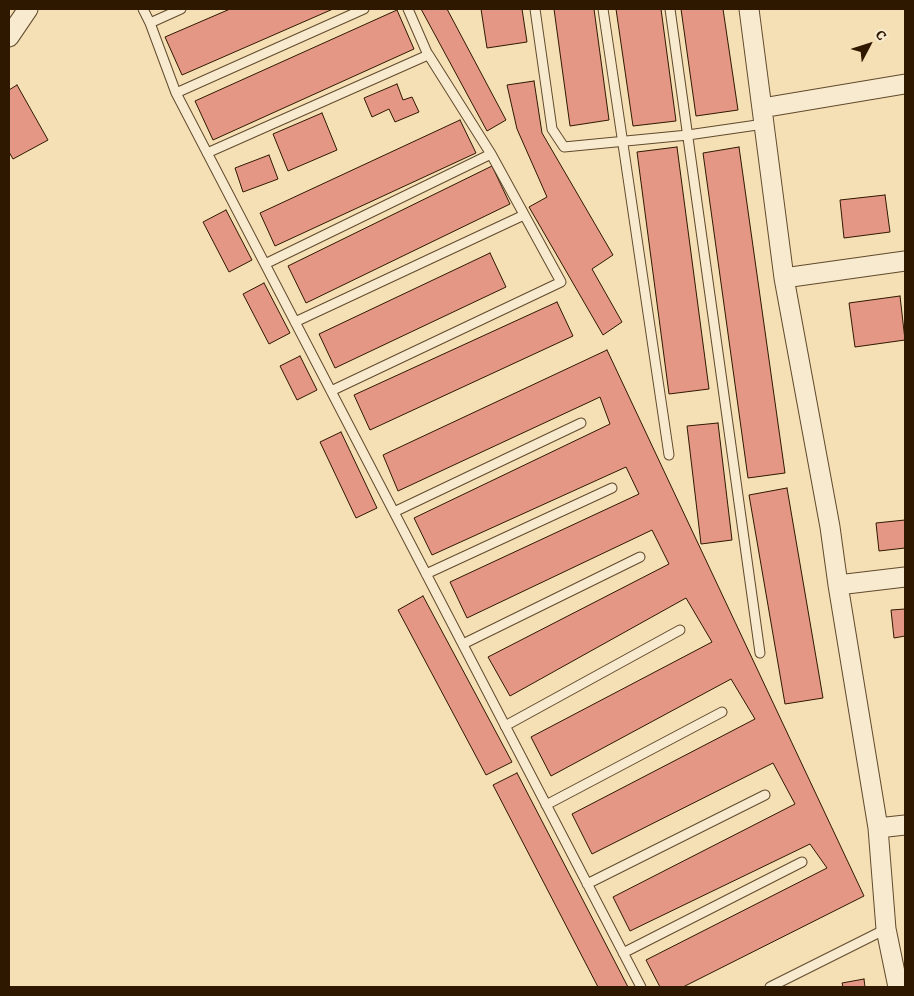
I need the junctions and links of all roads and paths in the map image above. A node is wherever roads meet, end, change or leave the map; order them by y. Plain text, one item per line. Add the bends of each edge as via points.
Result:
1 (28, 9) edge
2 (143, 9) edge
3 (181, 9) edge
4 (364, 9) edge
5 (408, 9) edge
6 (535, 9) edge
7 (603, 9) edge
8 (670, 9) edge
9 (749, 9) edge
10 (150, 23) junction
11 (9, 37) edge
12 (428, 54) junction
13 (905, 84) edge
14 (176, 93) junction
15 (763, 116) junction
16 (688, 134) junction
17 (623, 141) junction
18 (207, 153) junction
19 (491, 154) junction
20 (524, 215) junction
21 (905, 262) edge
22 (265, 264) junction
23 (784, 278) junction
24 (295, 322) junction
25 (331, 392) junction
26 (581, 423) dead end
27 (669, 455) dead end
28 (612, 488) dead end
29 (394, 512) junction
30 (640, 557) dead end
31 (426, 574) junction
32 (905, 576) edge
33 (838, 585) junction
34 (680, 630) dead end
35 (463, 644) junction
36 (760, 653) dead end
37 (722, 712) dead end
38 (505, 726) junction
39 (765, 795) dead end
40 (546, 805) junction
41 (905, 825) edge
42 (878, 828) junction
43 (802, 862) dead end
44 (587, 884) junction
45 (886, 929) junction
46 (623, 953) junction
47 (641, 987) edge
48 (770, 987) edge
49 (898, 987) edge

1 - 11 street
2 - 10 lane
3 - 10 lane
4 - 14 lane
5 - 12 lane
6 - 17 lane via 552,129 564,147
7 - 17 lane
8 - 16 lane
9 - 15 street
10 - 14 lane
12 - 18 lane
12 - 19 lane
13 - 15 street
14 - 18 lane
15 - 16 lane
15 - 23 street
16 - 17 lane
16 - 36 lane
17 - 27 lane
18 - 22 lane
19 - 20 lane
19 - 22 lane
20 - 24 lane
20 - 25 lane via 561,282
21 - 23 street
22 - 24 lane
23 - 33 street
24 - 25 lane
25 - 29 lane
26 - 29 lane
28 - 31 lane
29 - 31 lane
30 - 35 lane
31 - 35 lane
32 - 33 street
33 - 42 street
34 - 38 lane
35 - 38 lane
37 - 40 lane
38 - 40 lane
39 - 44 lane
40 - 44 lane
41 - 42 street
42 - 45 street
43 - 46 lane
44 - 46 lane
45 - 48 lane
45 - 49 street
46 - 47 lane

